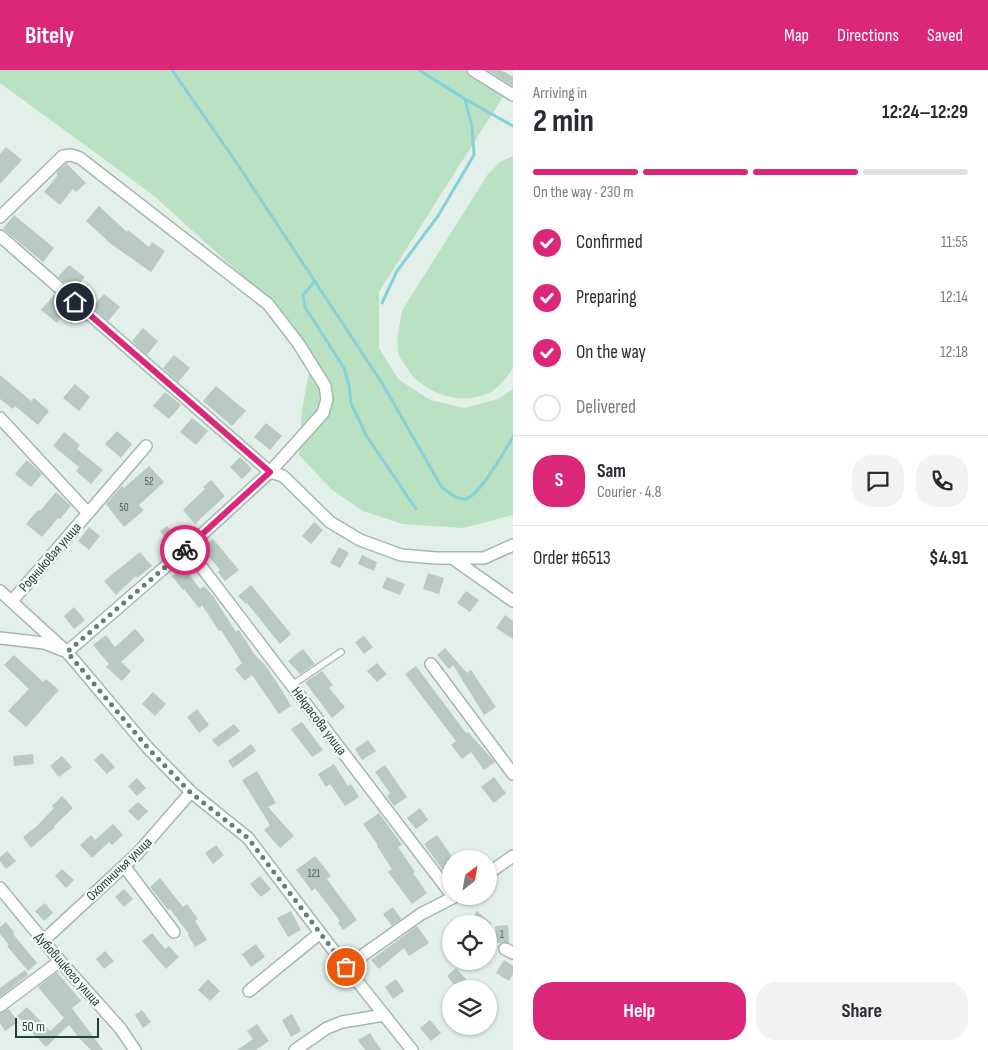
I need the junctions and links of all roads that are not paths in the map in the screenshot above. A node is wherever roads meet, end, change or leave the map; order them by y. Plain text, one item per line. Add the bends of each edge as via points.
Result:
1 (473, 70) edge
2 (513, 95) edge
3 (0, 217) edge
4 (0, 236) edge
5 (0, 418) edge
6 (146, 446) dead end
7 (270, 472) junction
8 (88, 513) junction
9 (513, 545) edge
10 (187, 548) junction
11 (452, 558) junction
12 (0, 591) edge
13 (513, 600) edge
14 (12, 601) junction
15 (0, 638) edge
16 (67, 652) junction
17 (341, 652) dead end
18 (430, 664) dead end
19 (292, 685) junction
20 (513, 774) edge
21 (190, 792) junction
22 (513, 856) edge
23 (124, 866) junction
24 (498, 867) edge
25 (442, 882) edge
26 (0, 888) edge
27 (442, 902) edge
28 (174, 932) dead end
29 (320, 933) junction
30 (43, 941) junction
31 (60, 961) junction
32 (346, 967) junction
33 (249, 991) dead end
34 (0, 1006) edge
35 (384, 1015) junction
36 (135, 1050) edge
37 (295, 1050) edge
38 (412, 1050) edge

1 - 2 street
3 - 7 street via 63,156 72,155 268,304 325,386 327,399 323,413
4 - 7 street
5 - 8 street, Родниковая улица
6 - 8 street, Родниковая улица
7 - 10 street
7 - 11 street via 283,476 330,522 360,540 402,554
8 - 14 street, Родниковая улица
9 - 11 street via 484,558
10 - 16 street
10 - 19 street, Некрасова улица
11 - 13 street
12 - 14 street
14 - 16 street
15 - 16 street via 44,643
16 - 21 street via 148,748
17 - 19 lane
18 - 20 street
19 - 25 street, Некрасова улица
21 - 23 street, Охотничья улица
21 - 29 street via 248,838
22 - 24 street
23 - 28 street
23 - 30 street, Охотничья улица
26 - 30 street, Дубовицкого улица
27 - 32 street
29 - 32 street
29 - 33 street
30 - 31 street, Дубовицкого улица
31 - 34 street
31 - 36 street, Дубовицкого улица via 120,1028
32 - 35 street
35 - 37 street via 342,1022 327,1028
35 - 38 street

